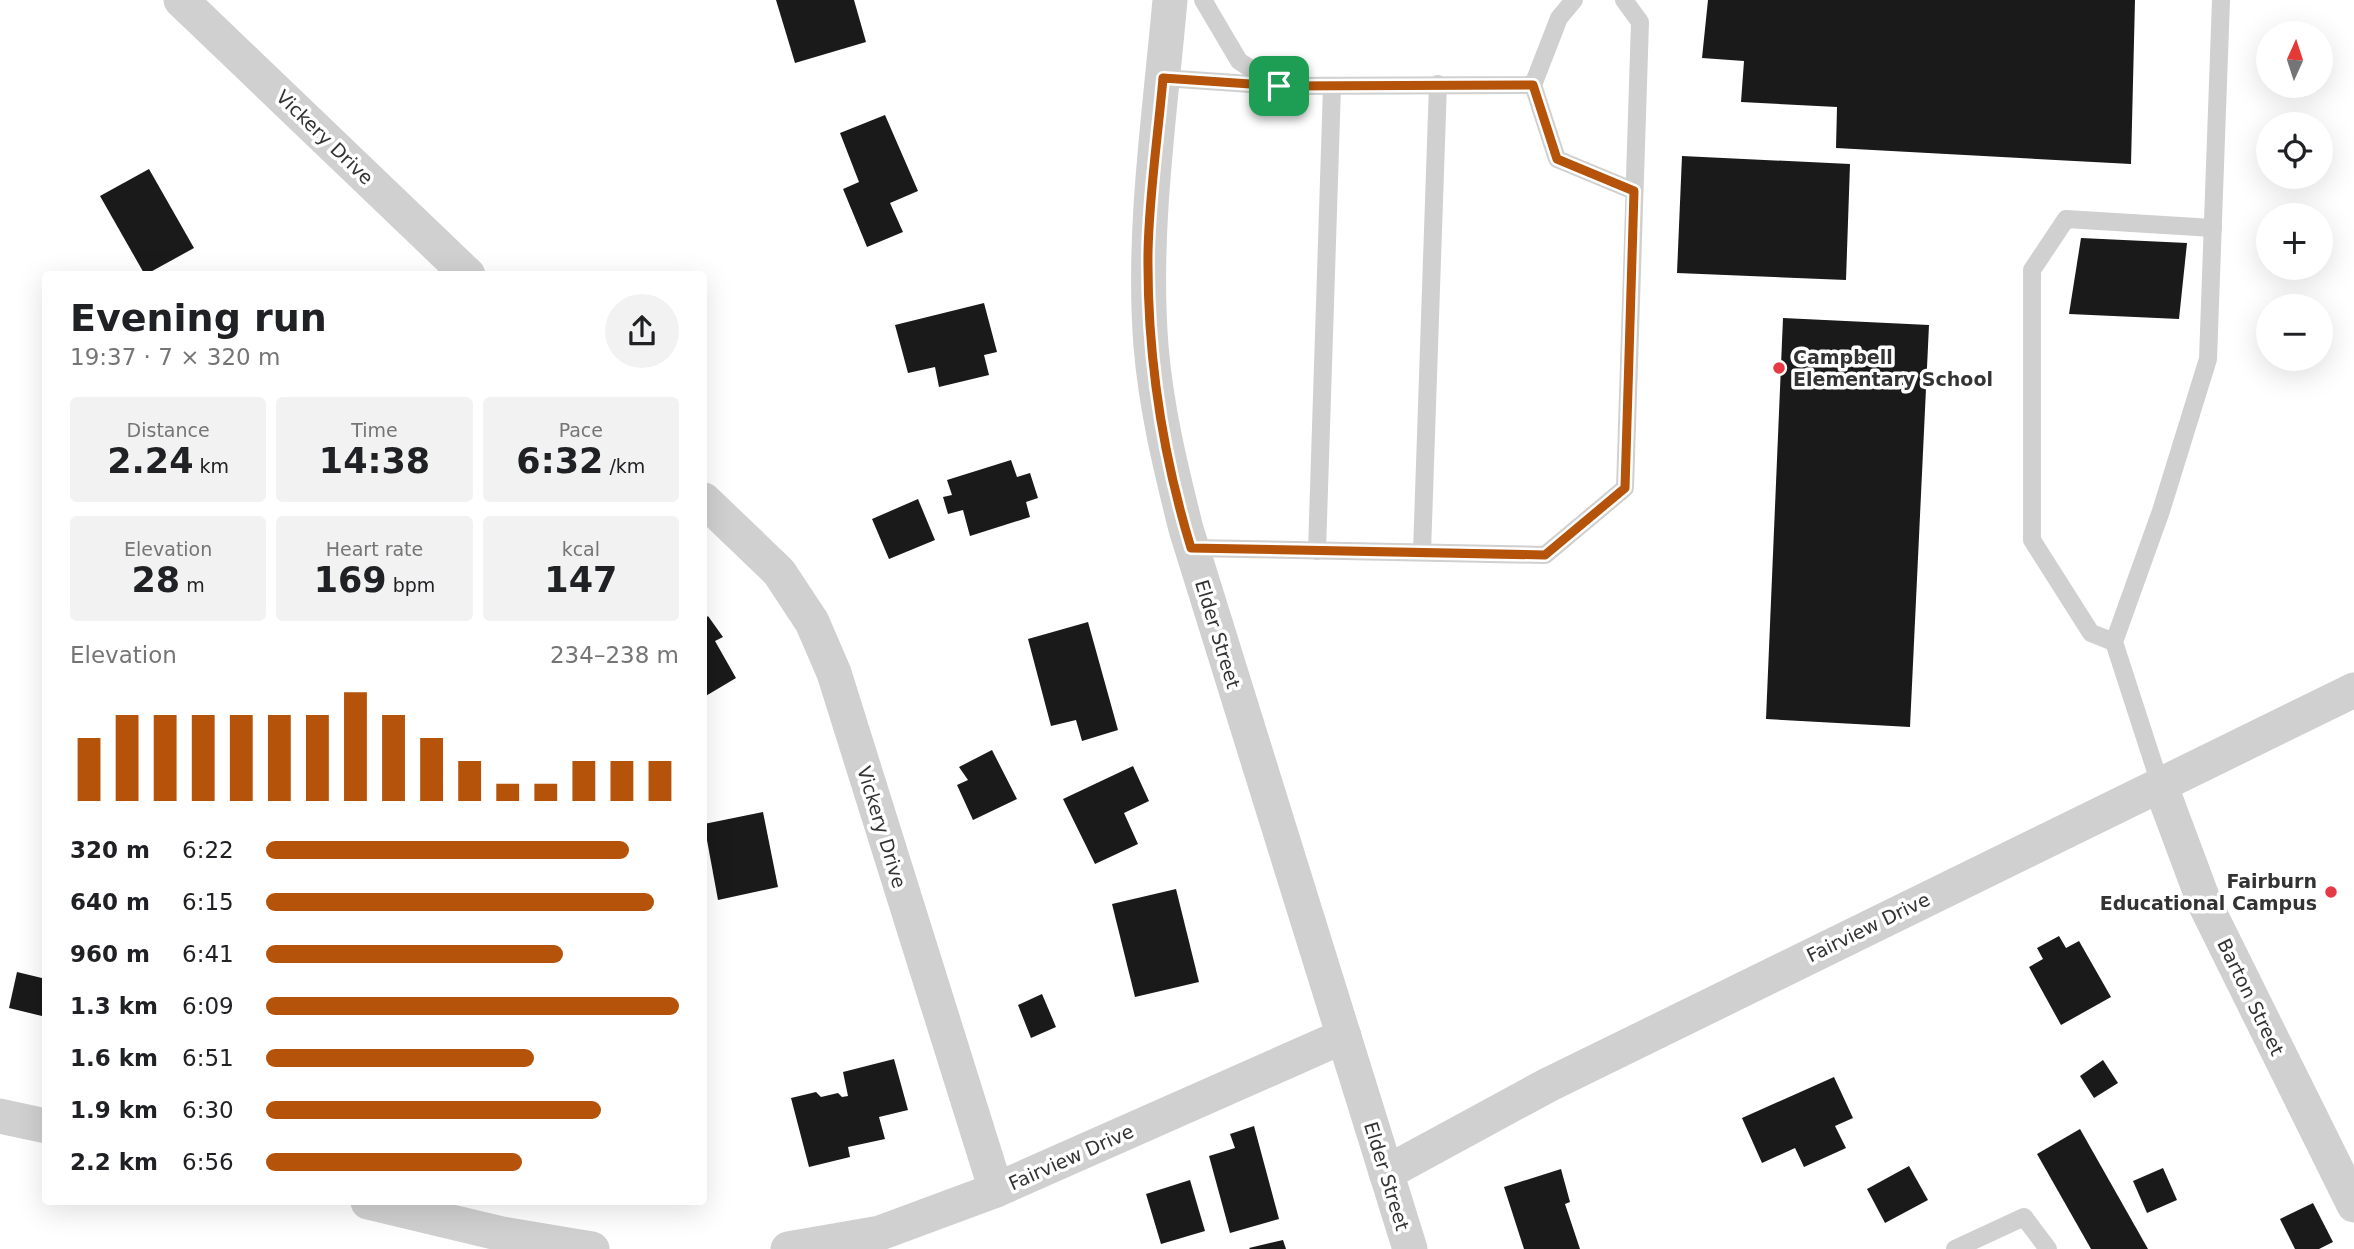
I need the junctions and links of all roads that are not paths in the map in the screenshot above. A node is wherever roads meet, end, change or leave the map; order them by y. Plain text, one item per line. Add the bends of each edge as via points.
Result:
1 (181, 0) edge
2 (1170, 0) edge
3 (1203, 0) edge
4 (1574, 0) edge
5 (1624, 0) edge
6 (2221, 0) edge
7 (1163, 78) junction
8 (1438, 84) junction
9 (1533, 85) junction
10 (1279, 86) junction
11 (1332, 87) junction
12 (1634, 191) junction
13 (2213, 228) junction
14 (464, 271) edge
15 (707, 503) edge
16 (1191, 548) junction
17 (1317, 551) junction
18 (1422, 552) junction
19 (2114, 642) junction
20 (2354, 690) edge
21 (2160, 784) junction
22 (1344, 1036) junction
23 (0, 1116) edge
24 (42, 1125) edge
25 (1387, 1173) junction
26 (996, 1190) junction
27 (378, 1205) edge
28 (2354, 1205) edge
29 (497, 1241) edge
30 (592, 1249) edge
31 (788, 1249) edge
32 (1410, 1249) edge
33 (1955, 1249) edge
34 (2048, 1249) edge

1 - 14 street, Vickery Drive
2 - 7 street, Elder Street
3 - 10 lane via 1240,61
4 - 9 lane via 1559,18
5 - 12 lane via 1640,22
6 - 13 lane
7 - 10 lane
7 - 16 street, Elder Street via 1148,252 1151,346 1163,432
8 - 9 lane
8 - 11 lane
8 - 18 lane
9 - 12 lane via 1557,159
10 - 11 lane
11 - 17 lane
12 - 18 lane via 1625,488 1545,555
13 - 19 lane via 2208,359
13 - 19 lane via 2066,219 2032,270 2032,540 2091,633
15 - 26 street, Vickery Drive via 779,572 812,622 834,673
16 - 17 lane
16 - 22 street, Elder Street
17 - 18 lane
19 - 21 lane
20 - 21 street, Fairview Drive
21 - 25 street, Fairview Drive via 1548,1084
21 - 28 street, Barton Street via 2204,902
22 - 25 street, Elder Street
22 - 26 street, Fairview Drive
23 - 24 street
25 - 32 street, Elder Street
26 - 31 street, Fairview Drive via 880,1233
27 - 29 street
29 - 30 street
33 - 34 lane via 2024,1217

